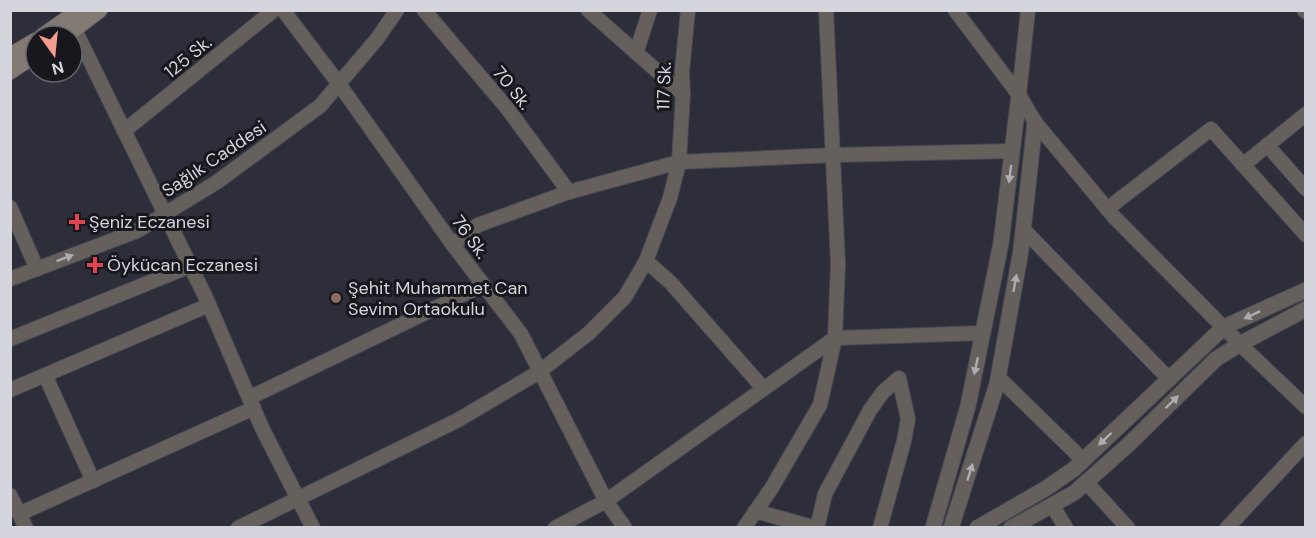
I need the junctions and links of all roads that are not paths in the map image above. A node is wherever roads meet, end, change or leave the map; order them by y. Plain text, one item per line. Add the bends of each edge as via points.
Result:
1 (79, 10) edge
2 (100, 10) edge
3 (274, 10) edge
4 (283, 10) edge
5 (397, 10) edge
6 (423, 10) edge
7 (588, 10) edge
8 (650, 10) edge
9 (688, 10) edge
10 (826, 10) edge
11 (956, 10) edge
12 (1028, 10) edge
13 (59, 24) edge
14 (82, 24) edge
15 (24, 47) edge
16 (636, 53) junction
17 (10, 56) edge
18 (84, 57) edge
19 (24, 63) edge
20 (10, 72) edge
21 (339, 84) junction
22 (683, 94) junction
23 (1019, 95) junction
24 (1305, 114) edge
25 (1035, 123) junction
26 (124, 131) junction
27 (1267, 145) junction
28 (1012, 151) junction
29 (834, 155) junction
30 (679, 162) junction
31 (1243, 165) junction
32 (1305, 189) edge
33 (569, 192) junction
34 (10, 207) edge
35 (1107, 209) junction
36 (165, 214) junction
37 (1023, 229) junction
38 (1305, 235) edge
39 (453, 246) junction
40 (646, 261) junction
41 (190, 266) junction
42 (37, 269) junction
43 (10, 279) edge
44 (483, 285) junction
45 (1305, 290) edge
46 (209, 305) junction
47 (1305, 309) edge
48 (1224, 327) junction
49 (1006, 332) junction
50 (983, 333) junction
51 (835, 338) junction
52 (10, 339) edge
53 (1240, 344) junction
54 (539, 372) junction
55 (45, 375) junction
56 (998, 377) junction
57 (1169, 379) junction
58 (763, 388) junction
59 (10, 390) edge
60 (251, 403) junction
61 (1305, 406) edge
62 (1305, 444) edge
63 (1083, 460) junction
64 (93, 481) junction
65 (1086, 482) junction
66 (10, 495) edge
67 (298, 499) junction
68 (606, 501) junction
69 (1052, 505) junction
70 (755, 511) junction
71 (19, 522) edge
72 (238, 528) edge
73 (313, 528) edge
74 (555, 528) edge
75 (625, 528) edge
76 (744, 528) edge
77 (816, 528) edge
78 (880, 528) edge
79 (933, 528) edge
80 (951, 528) edge
81 (977, 528) edge
82 (1011, 528) edge
83 (1066, 528) edge
84 (1128, 528) edge
85 (1227, 528) edge

1 - 13 main road
2 - 14 main road
3 - 26 street, 125 Sk.
4 - 21 street, 76 Sk.
5 - 21 street, Sağlık Caddesi
6 - 33 street, 70 Sk. via 507,108
7 - 16 street
8 - 16 street
9 - 22 street, 117 Sk.
10 - 29 street
11 - 23 street
12 - 23 street
15 - 17 main road
16 - 22 street
18 - 26 street
19 - 20 main road
21 - 36 street, Sağlık Caddesi via 320,106 217,182
21 - 39 street, 76 Sk.
22 - 30 street, 117 Sk.
23 - 25 street
23 - 28 street
24 - 27 street
25 - 35 street
25 - 37 street
26 - 36 street
27 - 31 street
27 - 32 street
28 - 29 street
28 -> 50 street via 1001,243
29 - 30 street
29 - 51 street via 838,264
30 - 33 street
30 - 40 street, 117 Sk.
31 - 35 street via 1211,129
31 - 38 street
33 - 39 street via 478,225
34 - 42 street
35 - 48 street
36 - 41 street
42 -> 36 street, Sağlık Caddesi via 137,231
49 -> 37 street
37 - 57 street
39 - 44 street, 76 Sk.
40 - 54 street, 117 Sk. via 625,297 589,333
40 - 58 street via 670,282
41 - 46 street
41 - 52 street
42 - 43 street, Sağlık Caddesi
44 - 54 street, 76 Sk. via 520,334
44 - 60 street
45 -> 48 street
46 - 55 street
46 - 60 street
47 - 53 street
48 - 53 street
48 - 57 street
49 - 50 street
49 - 56 street
50 - 51 street
50 -> 79 street via 968,405
51 - 58 street
51 - 70 street via 820,405
53 - 61 street
65 -> 53 street via 1216,359
54 - 67 street, 117 Sk. via 458,420
54 - 68 street, 76 Sk.
55 - 59 street
55 - 64 street
56 - 63 street
80 -> 56 street
57 -> 63 street
58 - 68 street
60 - 64 street
60 - 67 street
62 - 85 street
63 - 81 street via 1045,489
64 - 71 street
65 - 69 street
65 - 84 street
66 - 71 street
67 - 72 street, 117 Sk.
67 - 73 street
68 - 74 street
68 - 75 street, 76 Sk.
69 - 82 street
69 - 83 street
70 - 76 street
70 - 77 street
77 - 78 street via 825,494 870,410 899,378 908,419

